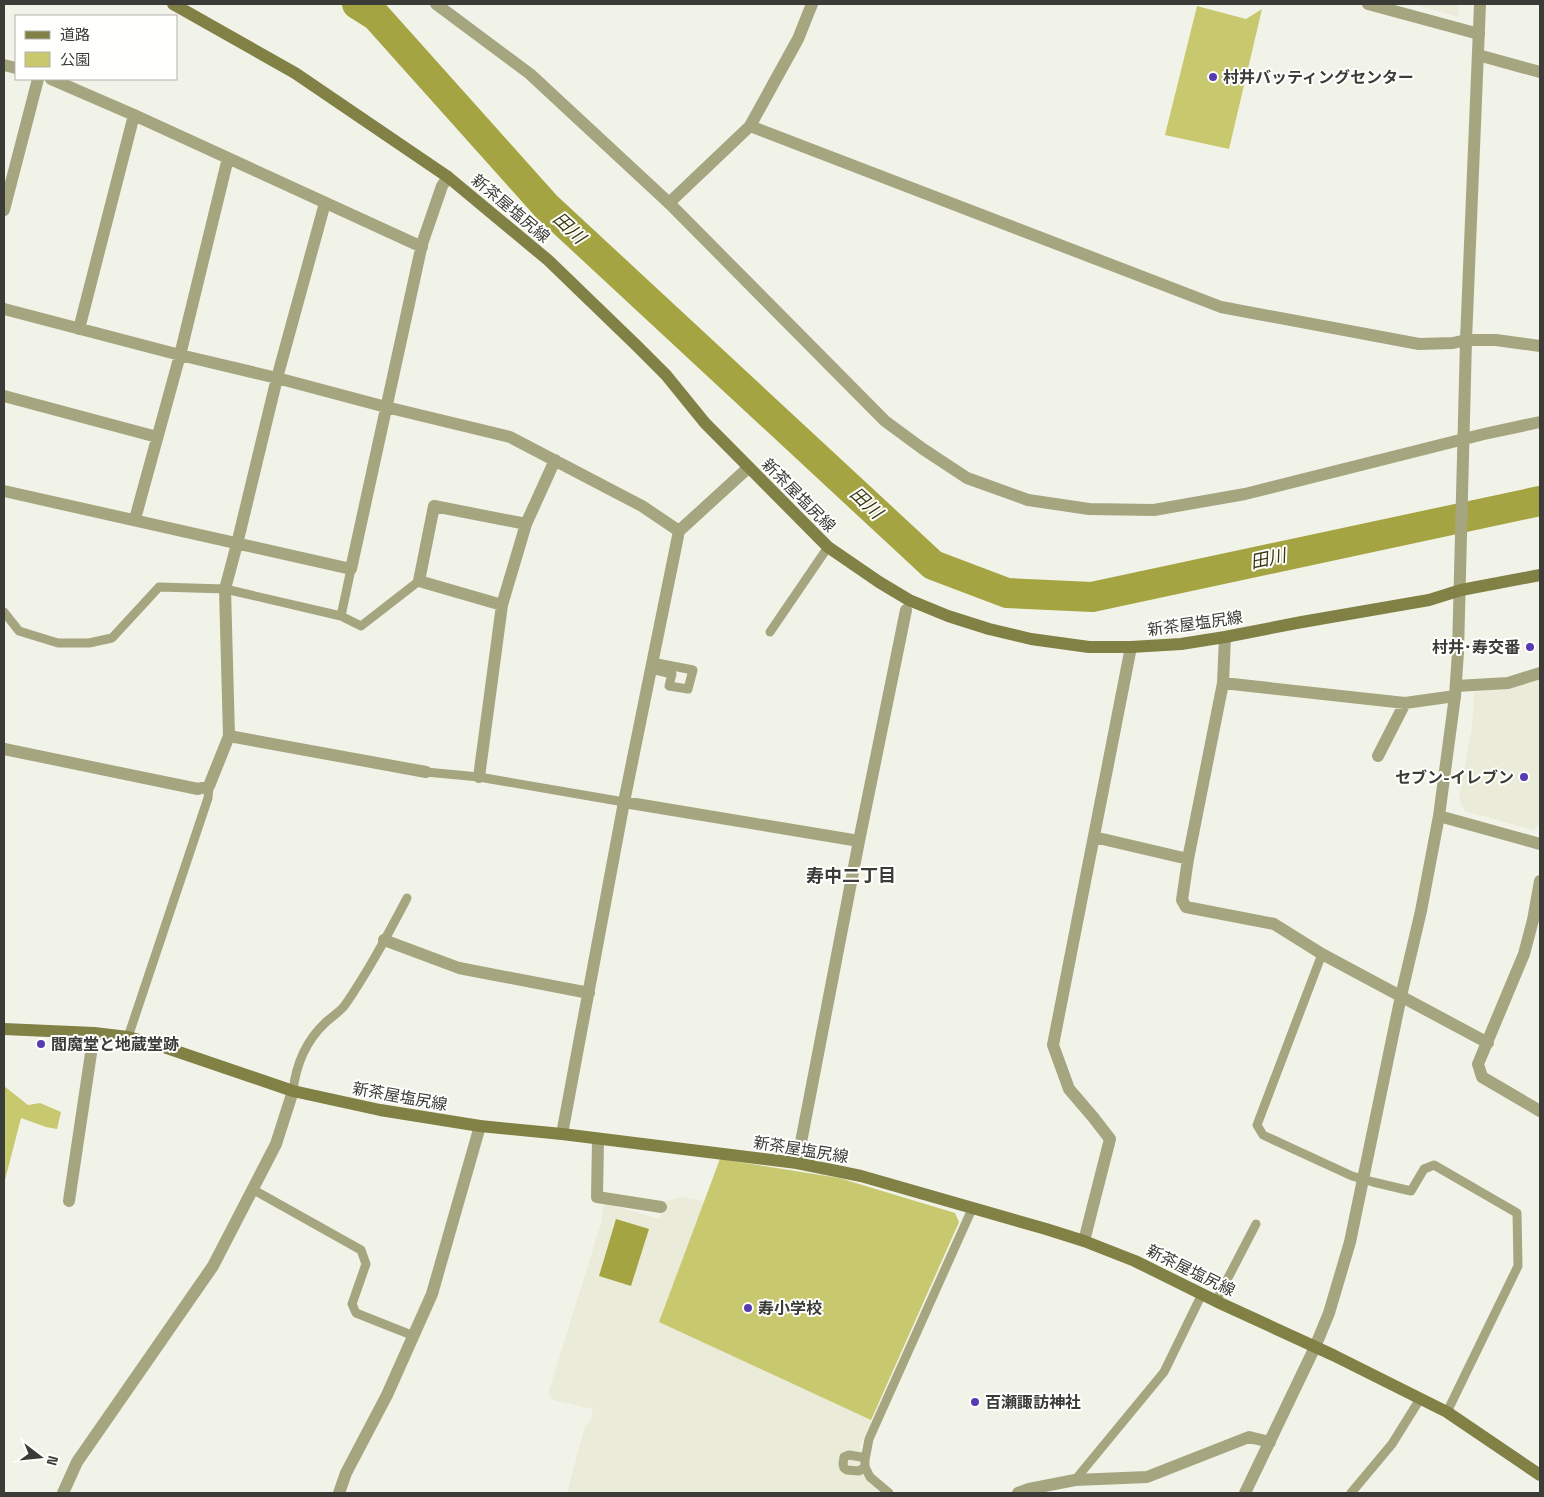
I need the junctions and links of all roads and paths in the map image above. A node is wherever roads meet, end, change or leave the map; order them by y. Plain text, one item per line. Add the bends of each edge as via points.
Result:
1 (172, 4) edge
2 (436, 4) edge
3 (812, 4) edge
4 (1368, 4) edge
5 (1480, 4) edge
6 (1479, 34) junction
7 (1478, 55) junction
8 (1540, 72) edge
9 (38, 80) edge
10 (53, 80) edge
11 (134, 115) junction
12 (750, 126) junction
13 (228, 158) junction
14 (448, 177) junction
15 (669, 202) junction
16 (325, 203) junction
17 (4, 210) edge
18 (422, 247) junction
19 (4, 309) edge
20 (79, 329) junction
21 (1466, 340) junction
22 (1540, 346) edge
23 (180, 355) junction
24 (277, 378) junction
25 (4, 396) edge
26 (386, 407) junction
27 (1540, 422) edge
28 (157, 437) junction
29 (1463, 440) junction
30 (555, 460) junction
31 (748, 468) junction
32 (4, 491) edge
33 (135, 520) junction
34 (526, 524) junction
35 (679, 531) junction
36 (237, 544) junction
37 (828, 546) junction
38 (351, 569) junction
39 (1540, 575) edge
40 (419, 581) junction
41 (225, 589) junction
42 (1461, 590) junction
43 (502, 605) junction
44 (906, 610) dead end
45 (4, 612) edge
46 (341, 616) junction
47 (770, 632) dead end
48 (1225, 637) junction
49 (1131, 647) junction
50 (652, 666) junction
51 (1540, 673) edge
52 (1223, 683) junction
53 (1456, 691) junction
54 (1405, 704) junction
55 (229, 736) junction
56 (4, 749) edge
57 (1378, 756) dead end
58 (426, 772) joint
59 (479, 776) junction
60 (209, 786) junction
61 (624, 802) junction
62 (1439, 816) junction
63 (1094, 837) junction
64 (859, 841) junction
65 (1540, 844) edge
66 (1188, 860) junction
67 (1540, 881) edge
68 (407, 898) dead end
69 (384, 940) junction
70 (1322, 954) junction
71 (589, 993) junction
72 (1401, 996) junction
73 (4, 1029) edge
74 (94, 1033) junction
75 (128, 1037) junction
76 (1488, 1043) junction
77 (293, 1091) junction
78 (1540, 1111) edge
79 (480, 1126) junction
80 (562, 1134) junction
81 (598, 1140) junction
82 (797, 1163) junction
83 (1362, 1179) junction
84 (252, 1190) junction
85 (69, 1201) dead end
86 (661, 1207) dead end
87 (972, 1209) junction
88 (1256, 1224) dead end
89 (1084, 1241) junction
90 (1202, 1294) junction
91 (1216, 1301) junction
92 (414, 1336) junction
93 (1315, 1347) junction
94 (1420, 1399) junction
95 (1446, 1412) junction
96 (1270, 1442) junction
97 (1540, 1475) edge
98 (1075, 1480) junction
99 (63, 1493) edge
100 (339, 1493) edge
101 (889, 1493) edge
102 (1018, 1493) edge
103 (1245, 1493) edge
104 (1351, 1493) edge

1 - 14 main road, 新茶屋塩尻線 via 295,74
2 - 15 street via 530,74
3 - 12 street via 798,40
4 - 6 street
5 - 6 street
6 - 7 street
7 - 8 street
7 - 21 street
9 - 17 street
10 - 11 street
11 - 13 street
11 - 20 street
12 - 15 street
12 - 21 street via 1220,306 1419,344
13 - 16 street
13 - 23 street
14 - 18 street
14 - 31 main road, 新茶屋塩尻線 via 548,260 666,375
15 - 29 street via 885,421 968,478 1028,500 1089,509 1154,510 1245,494
16 - 18 street
16 - 24 street
18 - 26 street
19 - 20 street
20 - 23 street
21 - 22 street
21 - 29 street
23 - 24 street
23 - 28 street
24 - 26 street
24 - 36 street
25 - 28 street
26 - 30 street via 510,437
26 - 38 street
27 - 29 street
28 - 33 street
29 - 42 street
30 - 34 street
30 - 35 street via 642,506
31 - 35 street
31 - 37 main road, 新茶屋塩尻線
32 - 33 street
33 - 36 street
34 - 40 street via 434,506
34 - 43 street
35 - 50 street
36 - 38 street
36 - 41 street
37 - 47 lane
37 - 49 main road, 新茶屋塩尻線 via 910,600 948,616 1032,639 1089,647
38 - 46 lane
39 - 42 main road, 新茶屋塩尻線
40 - 43 street
40 - 46 lane via 361,626
41 - 45 lane via 160,587 112,638 89,643 58,643 19,632
41 - 46 lane
41 - 55 street
42 - 48 main road, 新茶屋塩尻線 via 1429,600
42 - 53 street
43 - 59 street
44 - 64 street
48 - 49 main road, 新茶屋塩尻線
48 - 52 street
49 - 63 street
50 - 50 lane via 692,670 688,689 669,686 672,674
50 - 61 street
51 - 53 street via 1508,683
52 - 54 street
52 - 66 street
53 - 54 street
53 - 62 street
54 - 57 street
55 - 58 street
55 - 60 street
56 - 60 street via 198,789
58 - 59 lane
59 - 61 lane
60 - 75 lane via 208,798
61 - 64 street
61 - 71 street
62 - 65 street
62 - 72 street
63 - 66 street
63 - 89 street via 1053,1045 1070,1090 1110,1139
64 - 82 street
66 - 70 street via 1182,900 1186,907 1274,924
67 - 76 street via 1524,954
68 - 69 lane
69 - 71 street via 459,968
69 - 77 lane via 344,1006 308,1042 295,1074
70 - 72 street
70 - 83 lane via 1257,1125 1264,1135
71 - 80 street
72 - 76 street
72 - 83 street
73 - 74 main road, 新茶屋塩尻線
74 - 75 main road, 新茶屋塩尻線
74 - 85 street
75 - 77 main road, 新茶屋塩尻線
76 - 78 street via 1478,1064 1482,1077
77 - 79 main road, 新茶屋塩尻線 via 380,1110
77 - 84 street via 276,1144
79 - 80 main road, 新茶屋塩尻線
79 - 92 street via 432,1294
80 - 81 main road, 新茶屋塩尻線
81 - 82 main road, 新茶屋塩尻線
81 - 86 street via 597,1197
82 - 87 main road, 新茶屋塩尻線 via 860,1176
83 - 93 street via 1350,1242 1329,1313
83 - 95 lane via 1411,1191 1424,1169 1434,1165 1517,1213 1518,1266
84 - 92 lane via 361,1250 366,1264 352,1304 356,1313
84 - 99 street via 213,1266 77,1462
87 - 89 main road, 新茶屋塩尻線
87 - 101 lane via 869,1440 865,1463 870,1477
88 - 91 lane
89 - 90 main road, 新茶屋塩尻線 via 1135,1261
90 - 91 main road, 新茶屋塩尻線
90 - 98 lane via 1164,1372
91 - 93 main road, 新茶屋塩尻線
92 - 100 street
93 - 94 main road, 新茶屋塩尻線
93 - 96 street
94 - 95 main road, 新茶屋塩尻線
94 - 104 lane via 1392,1444
95 - 97 main road, 新茶屋塩尻線
96 - 98 street via 1249,1438 1147,1476
96 - 103 street
98 - 102 street

